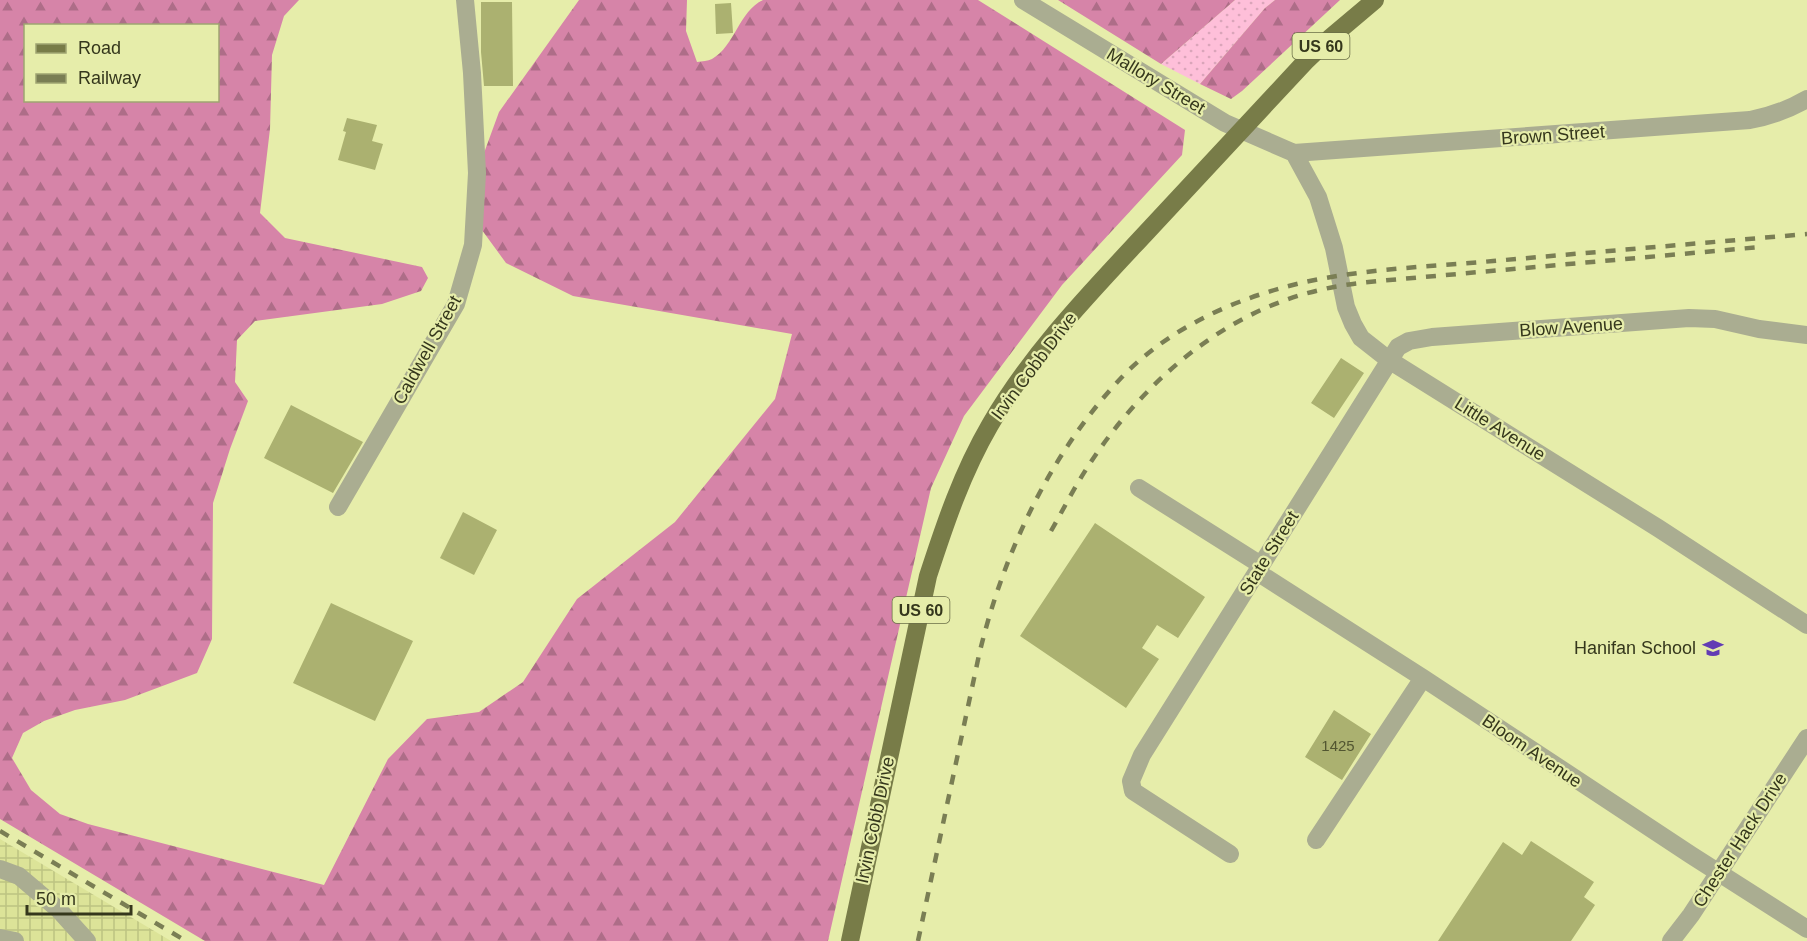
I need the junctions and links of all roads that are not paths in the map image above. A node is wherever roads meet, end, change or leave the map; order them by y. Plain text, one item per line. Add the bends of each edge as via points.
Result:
1 (465, 0) edge
2 (1023, 0) edge
3 (1375, 0) edge
4 (1807, 99) edge
5 (1294, 153) junction
6 (1807, 334) edge
7 (1389, 360) junction
8 (1139, 488) dead end
9 (338, 507) dead end
10 (1259, 568) junction
11 (1807, 626) edge
12 (1423, 678) junction
13 (1807, 738) edge
14 (1316, 840) dead end
15 (1230, 854) dead end
16 (0, 869) edge
17 (1719, 873) junction
18 (1807, 929) edge
19 (0, 938) edge
20 (15, 941) edge
21 (87, 941) edge
22 (850, 941) edge
23 (1671, 941) edge

1 - 9 street, Caldwell Street via 477,173 473,245 456,304
2 - 5 street, Mallory Street via 1225,123
3 - 22 main road, Irvin Cobb Drive / US 60 via 1330,38 1272,98 1073,313 1034,359 989,426 946,519 928,576
4 - 5 street, Brown Street via 1789,110 1750,120
5 - 7 street, Little Avenue via 1318,197 1353,324 1361,338
6 - 7 street, Blow Avenue via 1689,318 1432,337 1409,341 1398,347
7 - 10 street, State Street
7 - 11 street, Little Avenue
8 - 10 street, Bloom Avenue
10 - 12 street, Bloom Avenue
10 - 15 street, State Street via 1147,746 1131,782 1133,791
12 - 14 street
12 - 17 street, Bloom Avenue
13 - 17 street, Chester Hack Drive
16 - 21 street via 19,876 59,910
17 - 18 street, Bloom Avenue
17 - 23 street, Chester Hack Drive
19 - 20 street

